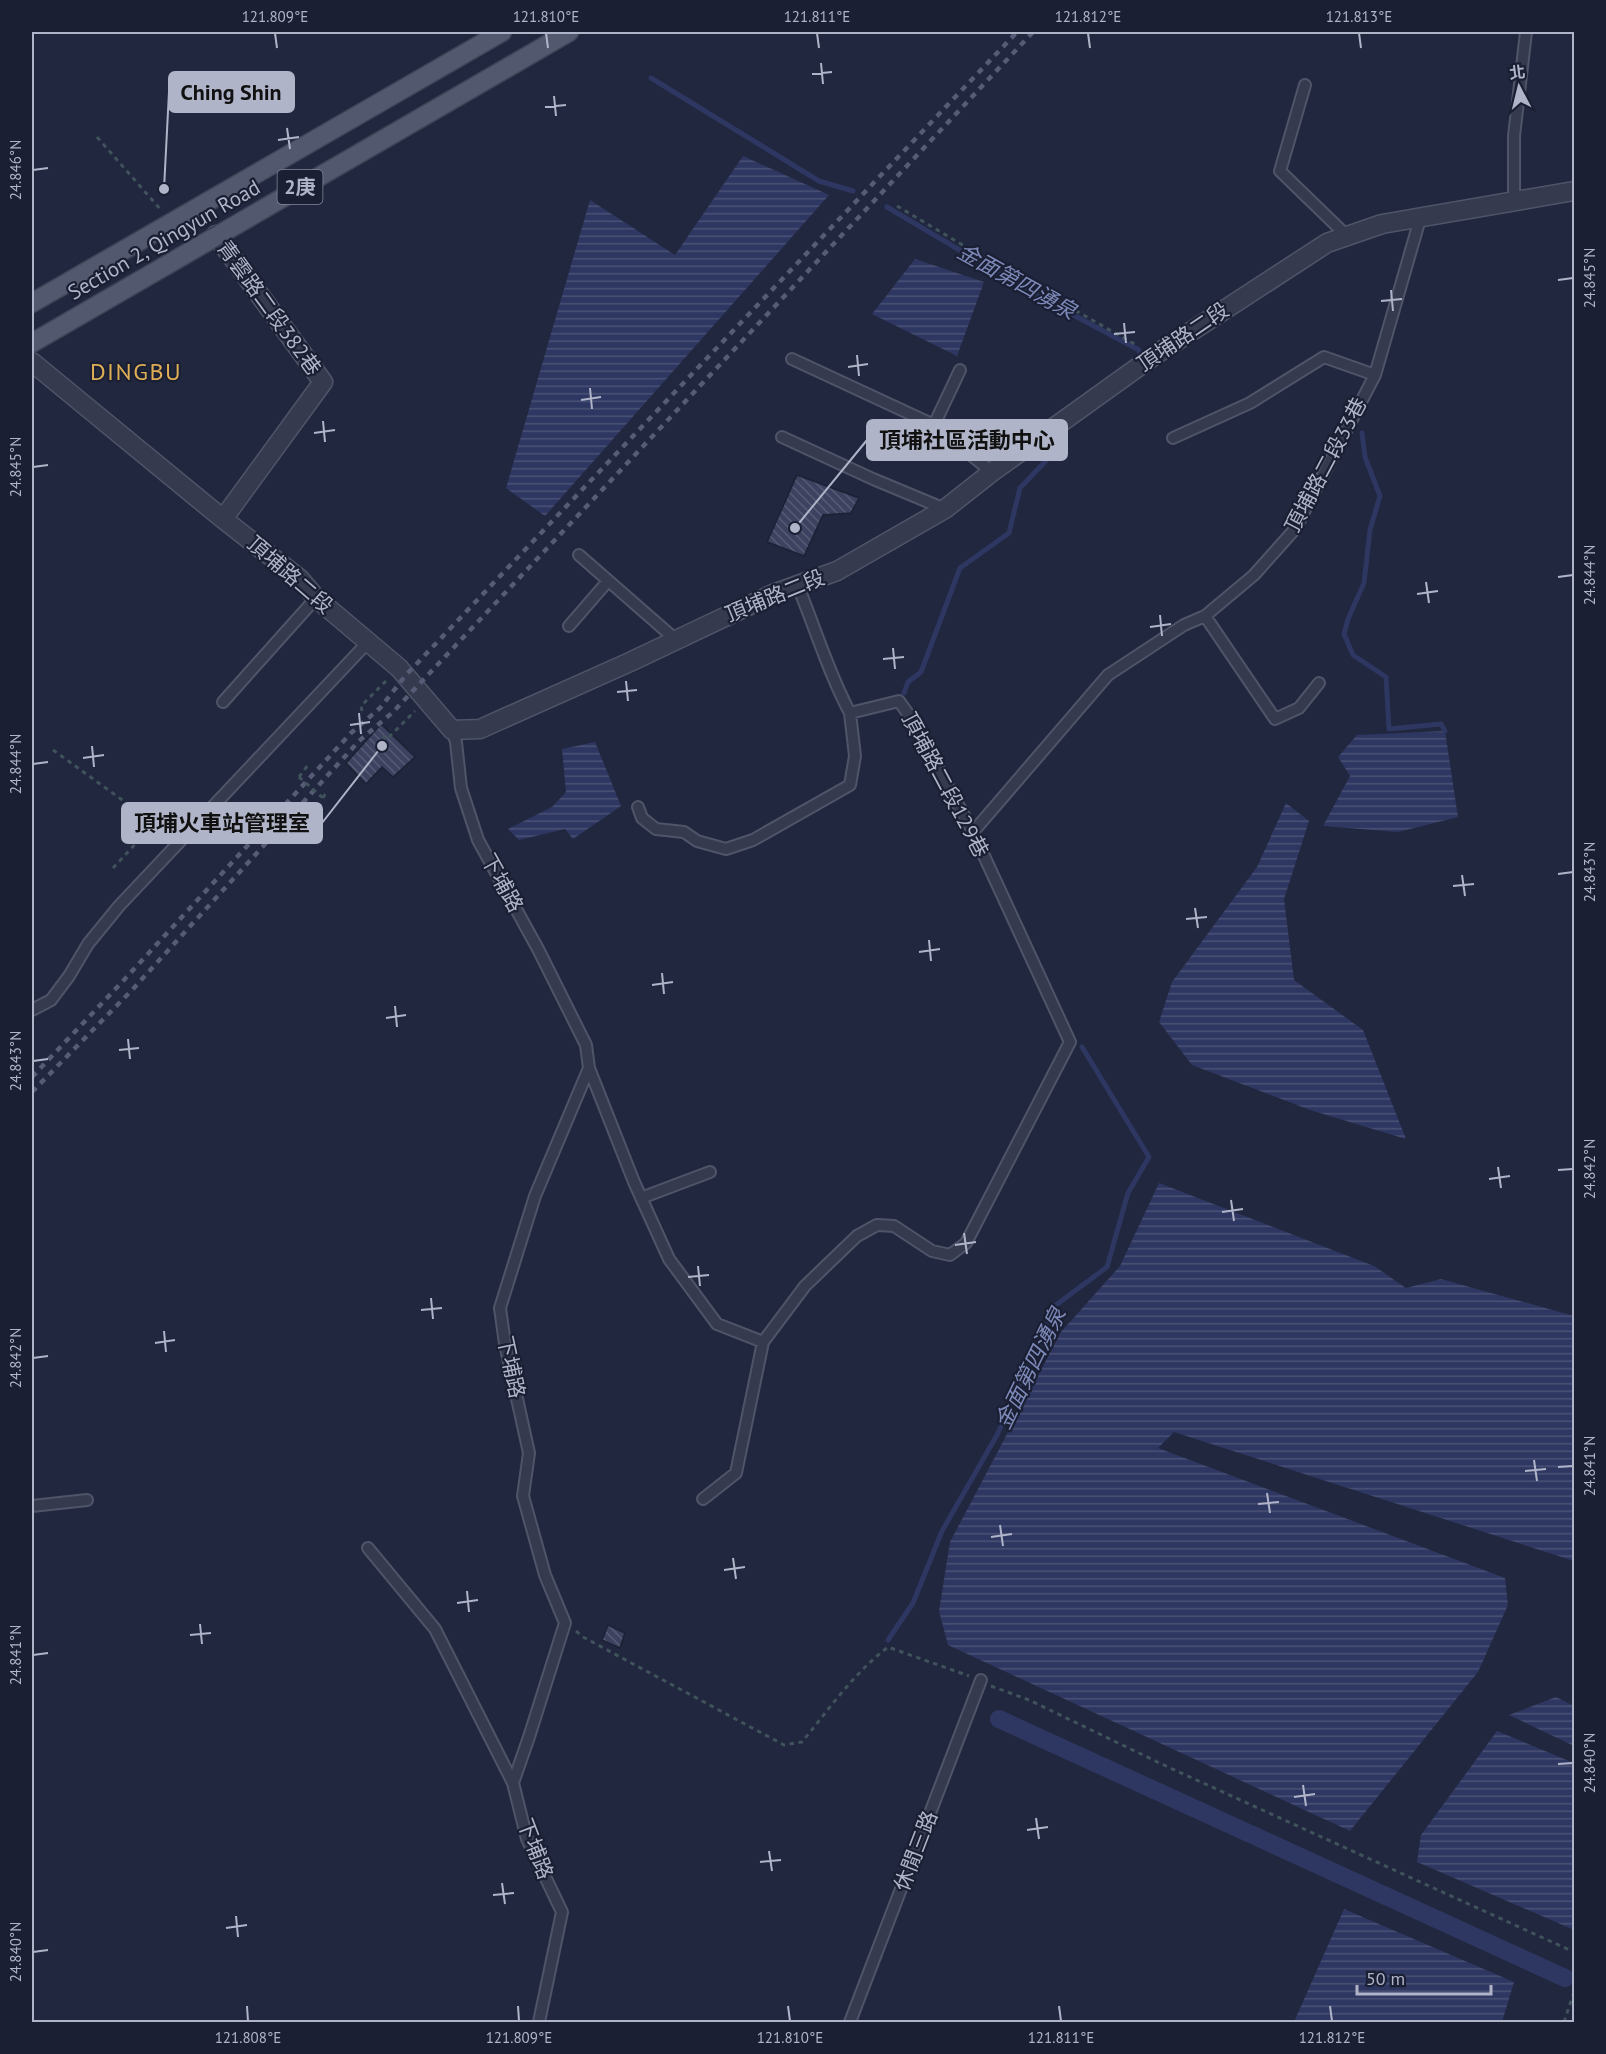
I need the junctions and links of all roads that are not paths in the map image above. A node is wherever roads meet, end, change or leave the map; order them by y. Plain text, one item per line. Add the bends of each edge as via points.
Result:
1 (502, 32) edge
2 (569, 32) edge
3 (1526, 32) edge
4 (1305, 85) dead end
5 (1575, 191) edge
6 (1514, 202) junction
7 (1420, 219) junction
8 (216, 235) junction
9 (1347, 236) junction
10 (32, 303) edge
11 (32, 343) edge
12 (792, 359) dead end
13 (32, 362) edge
14 (960, 370) dead end
15 (1375, 375) junction
16 (934, 425) junction
17 (782, 437) dead end
18 (1173, 438) dead end
19 (992, 472) junction
20 (945, 508) junction
21 (223, 519) junction
22 (579, 555) dead end
23 (608, 581) junction
24 (797, 584) junction
25 (316, 598) junction
26 (1205, 616) junction
27 (569, 626) dead end
28 (675, 639) junction
29 (369, 641) junction
30 (1319, 683) dead end
31 (223, 702) dead end
32 (850, 713) junction
33 (452, 730) junction
34 (638, 807) dead end
35 (973, 832) junction
36 (32, 1010) edge
37 (589, 1068) junction
38 (710, 1172) dead end
39 (641, 1198) junction
40 (763, 1342) junction
41 (704, 1499) dead end
42 (87, 1500) dead end
43 (32, 1506) edge
44 (368, 1548) dead end
45 (981, 1680) road end
46 (513, 1783) junction
47 (540, 2022) edge
48 (850, 2022) edge

1 - 10 main road, Section 2, Qingyun Road / 2庚
2 - 8 main road, Section 2, Qingyun Road / 2庚
3 - 6 lane via 1514,136
4 - 9 lane via 1280,171
5 - 6 street, 頂埔路二段
6 - 7 street, 頂埔路二段
7 - 9 street, 頂埔路二段 via 1382,224
7 - 15 lane, 頂埔路二段33巷
8 - 11 main road, Section 2, Qingyun Road / 2庚
8 - 21 street, 青雲路二段382巷 via 323,382
9 - 19 street, 頂埔路二段 via 1327,243 1155,355
12 - 16 lane
13 - 21 street, 頂埔路二段
14 - 16 lane
15 - 18 lane via 1324,357 1250,404
15 - 26 lane, 頂埔路二段33巷 via 1295,529 1254,575
16 - 19 lane
17 - 20 lane
19 - 20 street, 頂埔路二段
20 - 24 street, 頂埔路二段 via 837,571
21 - 25 street, 頂埔路二段 via 300,579
22 - 23 lane
23 - 27 lane
23 - 28 lane
24 - 28 street, 頂埔路二段
24 - 32 lane via 834,684
25 - 29 street, 頂埔路二段
25 - 31 lane
26 - 30 lane via 1275,719 1299,708
26 - 35 lane, 頂埔路二段33巷 via 1184,625 1108,675
28 - 33 street, 頂埔路二段 via 480,729
29 - 33 street, 頂埔路二段 via 399,668
29 - 36 lane via 119,906 51,1000
32 - 34 lane via 855,756 850,785 753,840 726,849 697,841 684,832 656,828 642,818
32 - 35 lane, 頂埔路二段129巷 via 899,701
33 - 37 lane, 下埔路 via 461,788 478,840 586,1046
35 - 40 lane, 頂埔路二段129巷 via 1070,1042 966,1243 950,1255 932,1251 894,1226 877,1225 857,1236 805,1286
37 - 39 lane
37 - 46 lane, 下埔路 via 535,1196 500,1308 529,1453 523,1496 545,1575 565,1623
38 - 39 lane
39 - 40 lane via 669,1259 717,1324
40 - 41 lane via 736,1473
42 - 43 lane
44 - 46 lane, 下埔路 via 435,1629
45 - 48 lane, 休閒三路
46 - 47 lane, 下埔路 via 527,1839 562,1912

